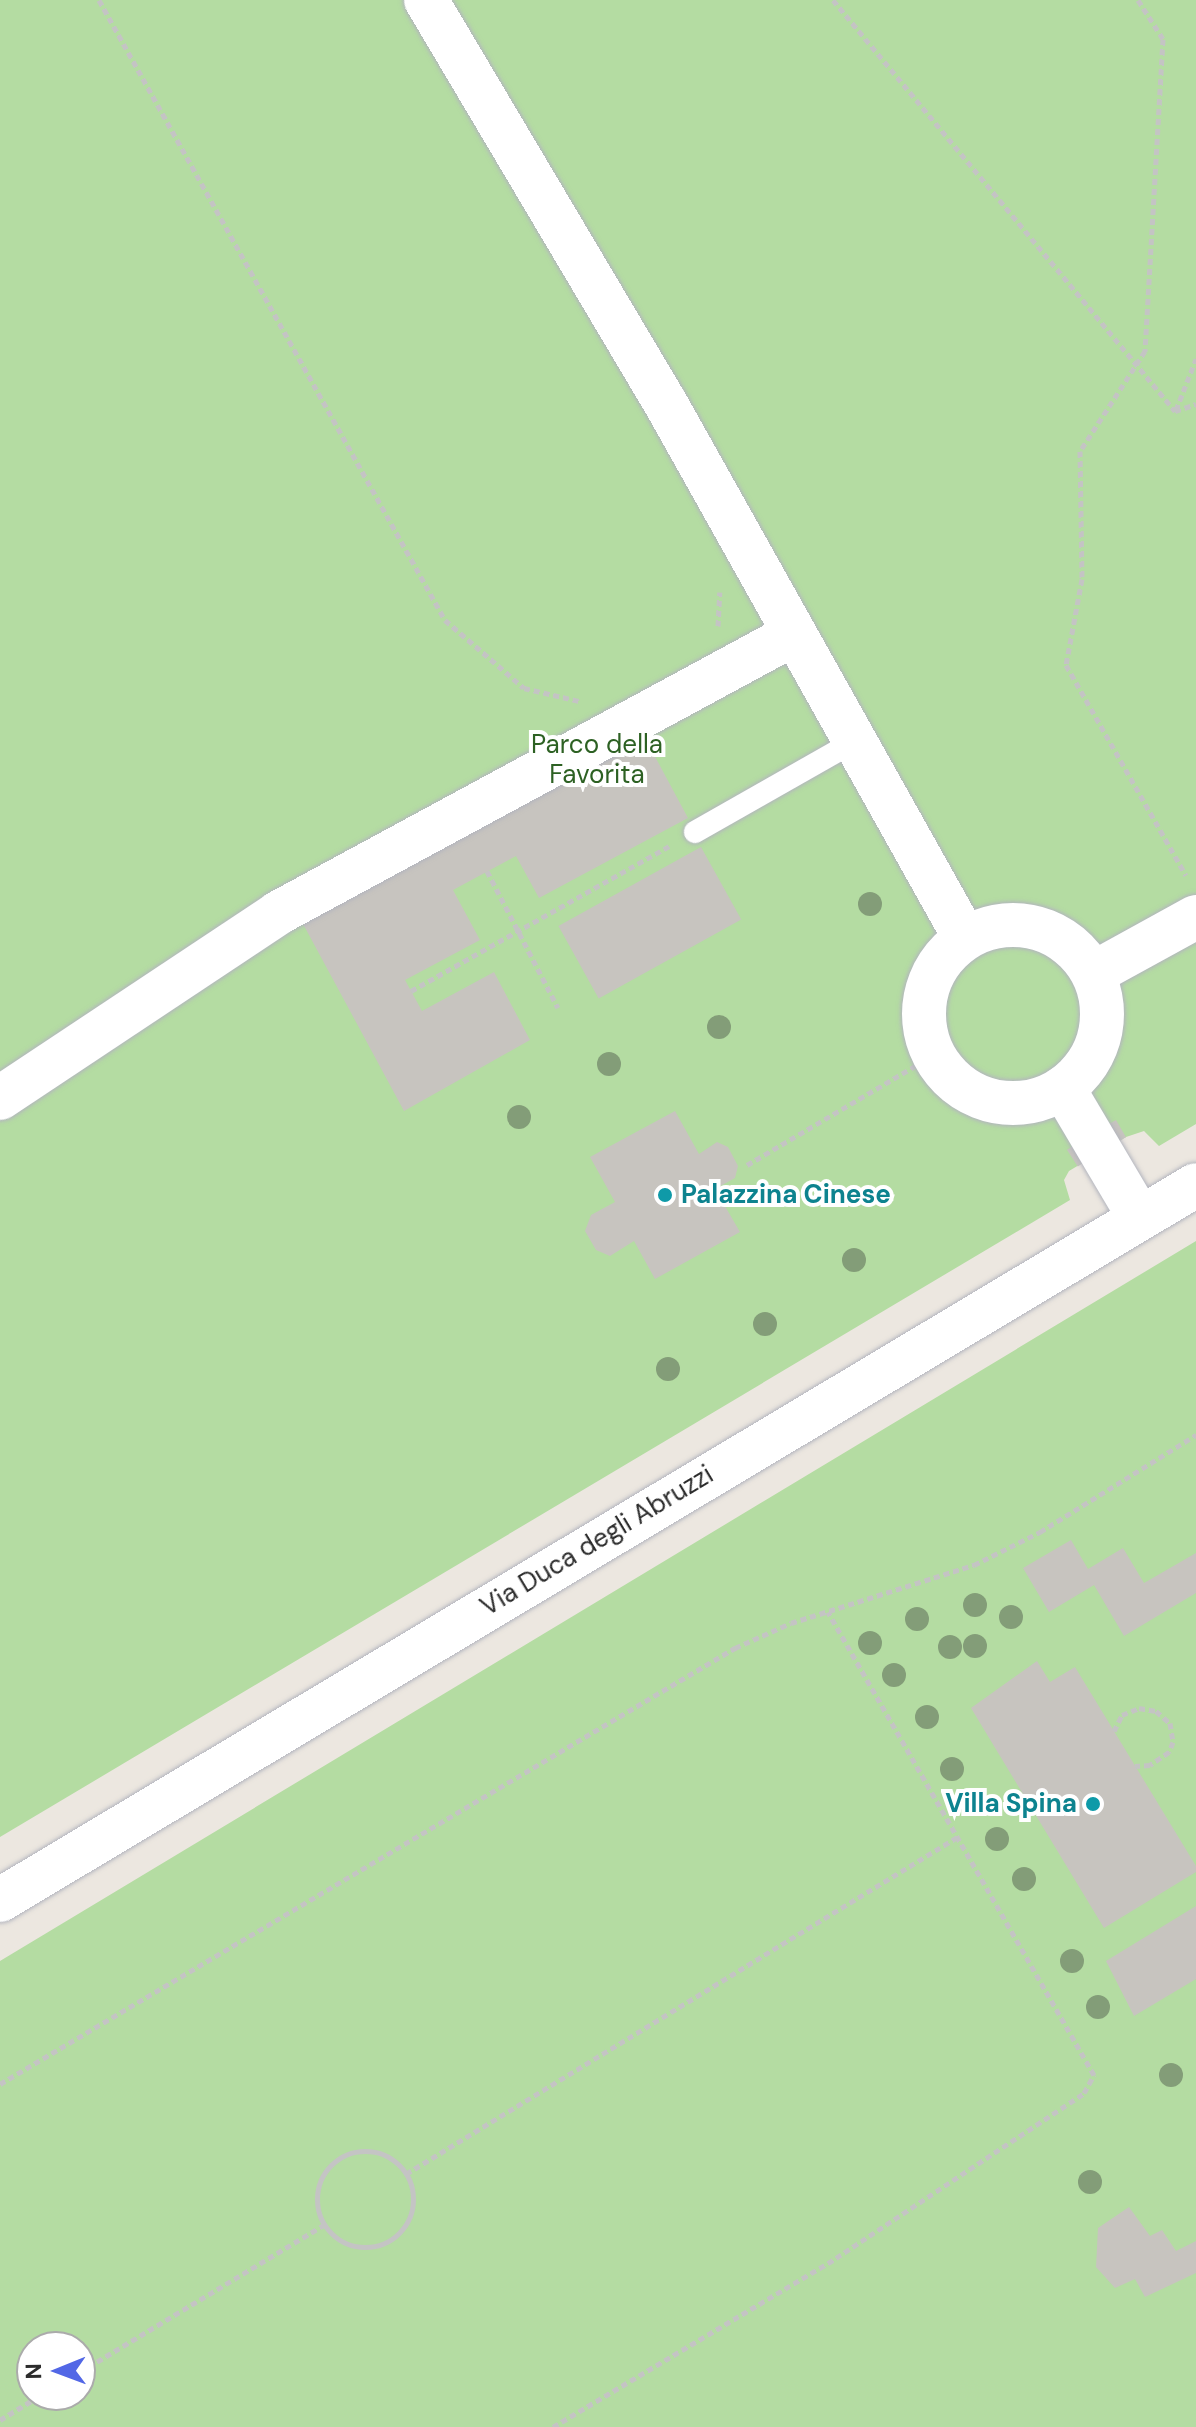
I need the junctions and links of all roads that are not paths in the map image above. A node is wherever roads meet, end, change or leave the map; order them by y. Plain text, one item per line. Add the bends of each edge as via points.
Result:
1 (426, 0) edge
2 (794, 634) junction
3 (855, 741) junction
4 (695, 832) road end
5 (1192, 898) edge
6 (965, 938) junction
7 (1094, 973) junction
8 (1063, 1088) junction
9 (0, 1098) edge
10 (1196, 1185) edge
11 (1140, 1218) junction
12 (0, 1900) edge

1 - 2 street via 666,404
2 - 3 street
2 - 9 street via 278,913
3 - 4 lane
3 - 6 street
5 - 7 street
6 - 7 street via 993,927 1037,928 1075,950
6 - 8 street via 932,978 925,1029 934,1055 968,1091 991,1100 1016,1103
7 - 8 street via 1102,1024 1096,1049
8 - 11 street
10 - 11 street, Via Duca degli Abruzzi
11 - 12 street, Via Duca degli Abruzzi

